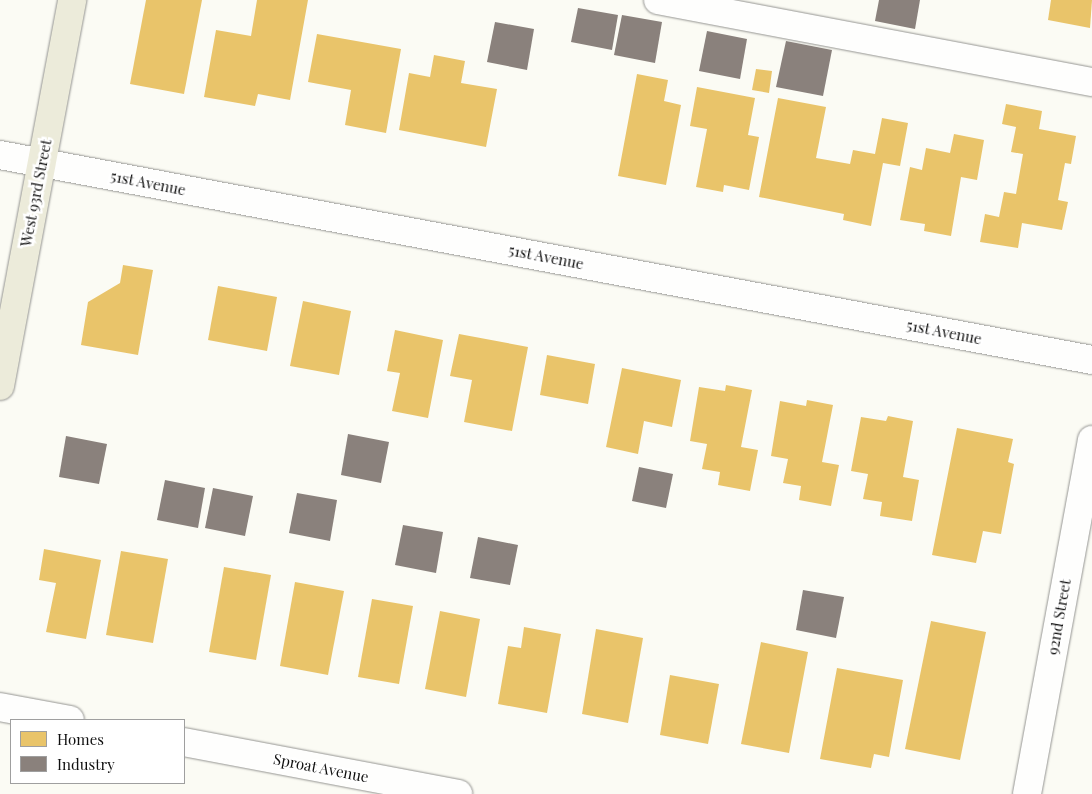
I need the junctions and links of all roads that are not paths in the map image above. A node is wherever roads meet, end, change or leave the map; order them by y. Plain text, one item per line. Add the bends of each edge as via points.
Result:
1 (72, 0) edge
2 (658, 0) edge
3 (1092, 82) edge
4 (0, 155) edge
5 (42, 163) junction
6 (1092, 360) edge
7 (0, 386) edge
8 (1092, 440) edge
9 (0, 707) edge
10 (65, 719) edge
11 (185, 742) edge
12 (458, 794) edge
13 (1026, 794) edge

1 - 5 main road, West 93rd Street
2 - 3 street
4 - 5 street, 51st Avenue
5 - 6 street, 51st Avenue
5 - 7 main road, West 93rd Street
8 - 13 street, 92nd Street
9 - 10 street
11 - 12 street, Sproat Avenue

